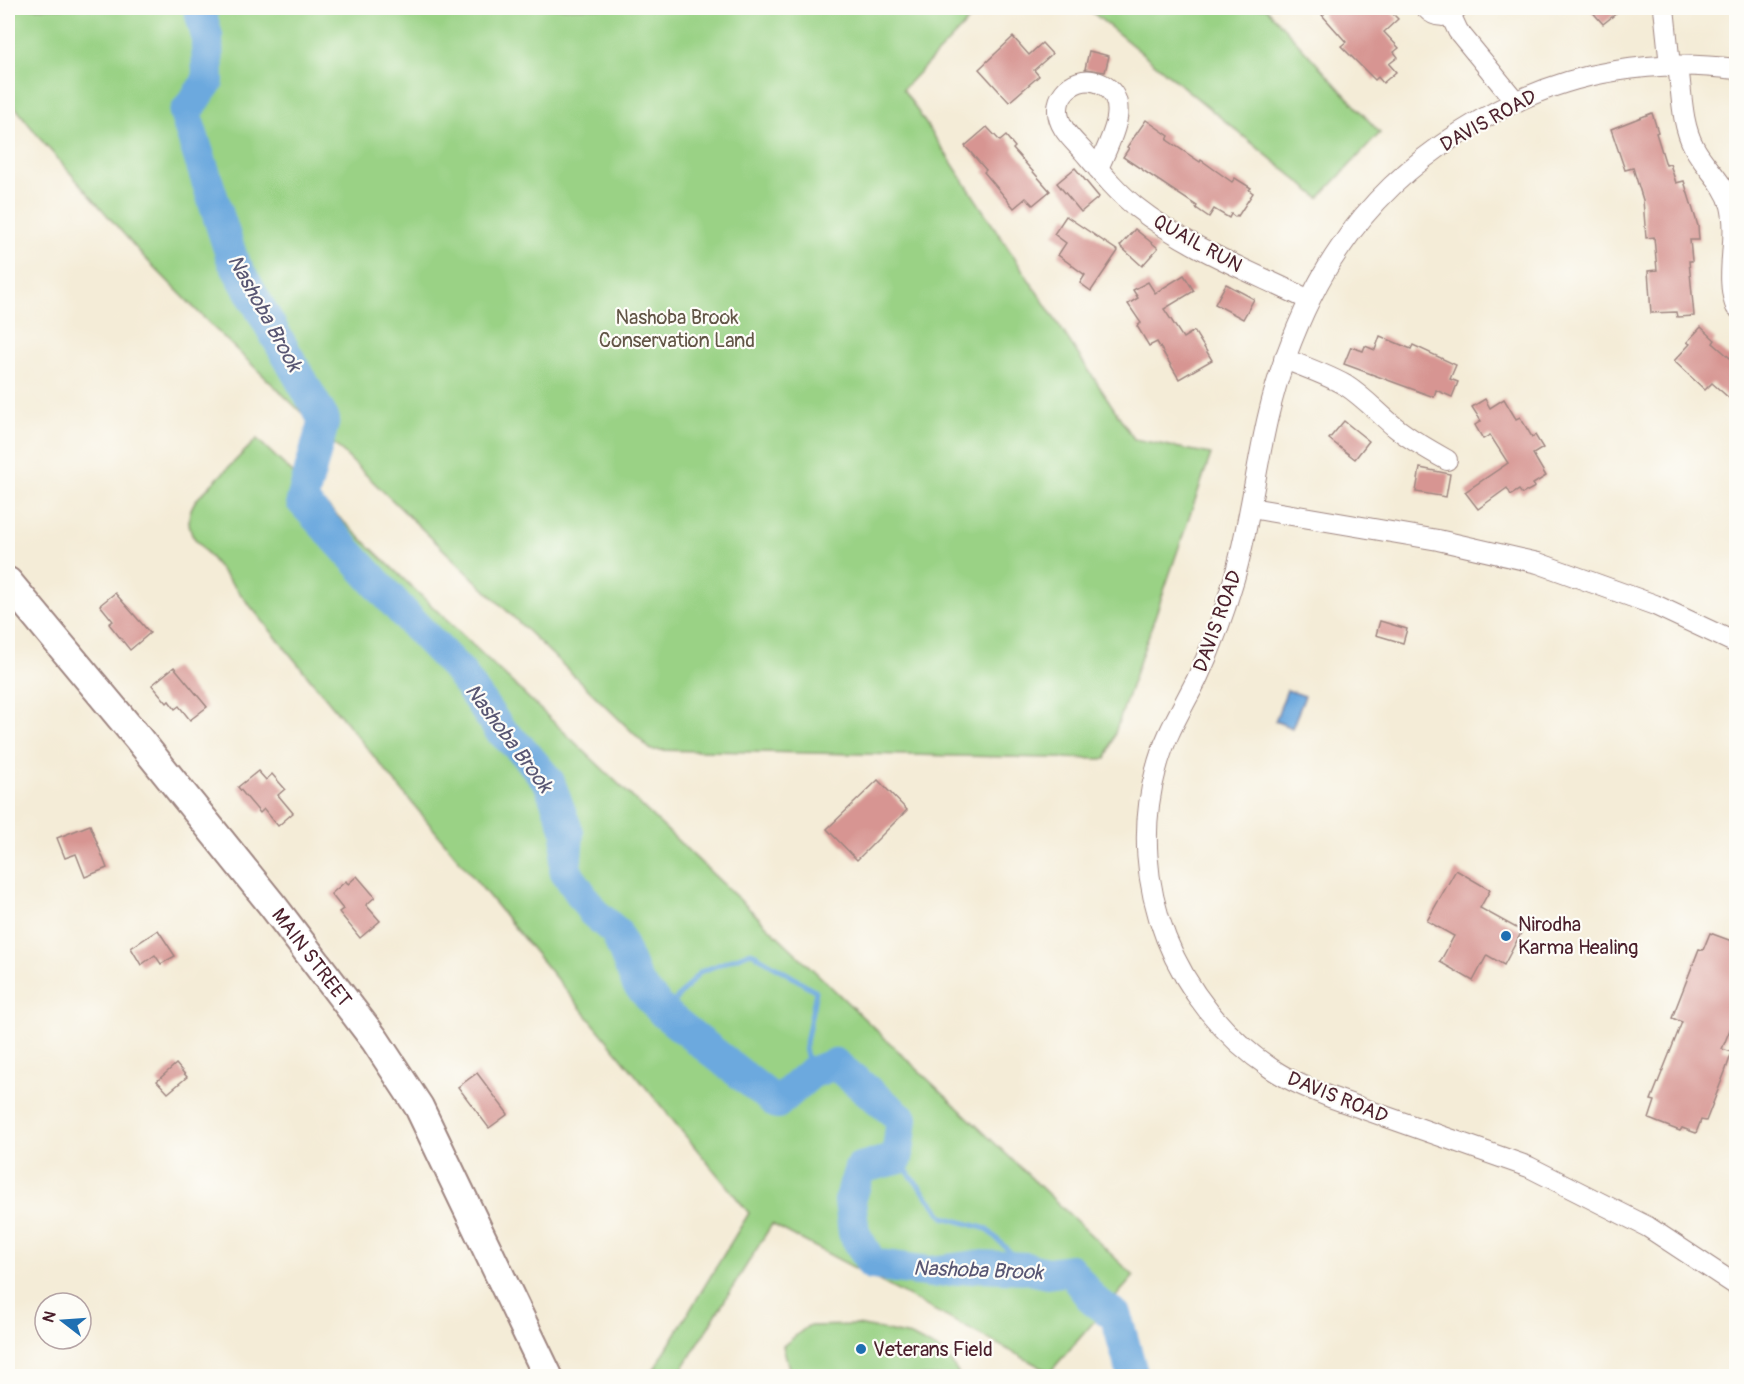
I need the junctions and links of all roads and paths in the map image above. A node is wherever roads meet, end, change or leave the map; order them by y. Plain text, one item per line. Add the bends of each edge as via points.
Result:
1 (1426, 8) edge
2 (1664, 8) edge
3 (1453, 11) edge
4 (1674, 66) junction
5 (1737, 69) edge
6 (1516, 102) junction
7 (1098, 169) dead end
8 (1309, 300) junction
9 (1737, 307) edge
10 (1284, 359) junction
11 (1447, 460) dead end
12 (1251, 508) junction
13 (8, 582) edge
14 (1737, 643) edge
15 (1737, 1285) edge
16 (549, 1377) edge

1 - 3 street via 1442,16
2 - 4 street
3 - 6 street via 1458,32
4 - 5 street, DAVIS ROAD
4 - 6 street, DAVIS ROAD via 1614,71 1547,89
4 - 9 street via 1689,136 1730,205 1732,289
6 - 8 street, DAVIS ROAD via 1436,148 1383,195 1341,246
7 - 8 street, QUAIL RUN via 1137,208 1191,244
8 - 10 street, DAVIS ROAD
10 - 11 street via 1346,386 1394,426
10 - 12 street, DAVIS ROAD
12 - 14 street via 1450,543 1538,563 1655,604
12 - 15 street, DAVIS ROAD via 1228,600 1198,676 1165,741 1149,802 1148,865 1152,895 1172,955 1187,982 1225,1031 1292,1080 1529,1167 1647,1227
13 - 16 main road, MAIN STREET via 266,897 375,1040 419,1107

